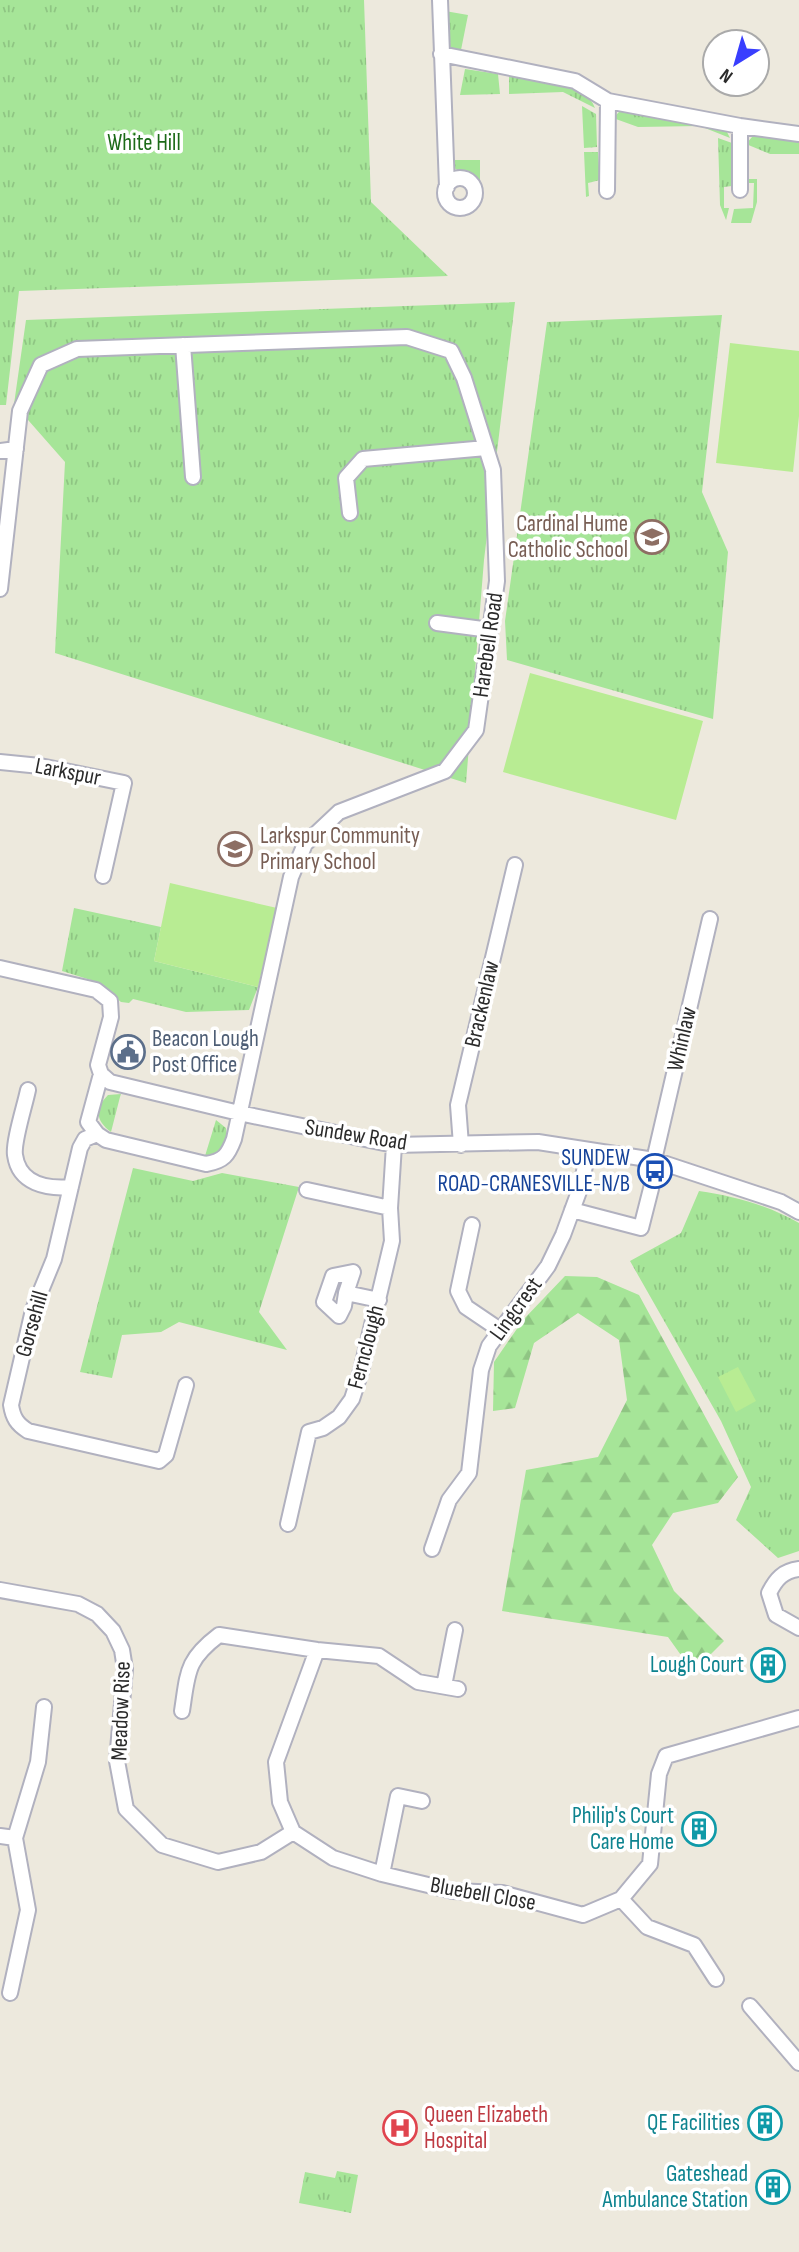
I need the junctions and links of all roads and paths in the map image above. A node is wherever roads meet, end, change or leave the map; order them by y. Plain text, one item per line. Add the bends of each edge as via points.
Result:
1 (440, 0) edge
2 (441, 54) junction
3 (608, 101) junction
4 (740, 126) junction
5 (799, 135) edge
6 (447, 187) dead end
7 (740, 190) dead end
8 (607, 191) dead end
9 (183, 345) junction
10 (486, 448) junction
11 (16, 449) junction
12 (0, 451) edge
13 (192, 477) dead end
14 (350, 513) dead end
15 (0, 589) edge
16 (438, 623) dead end
17 (490, 630) junction
18 (0, 762) edge
19 (515, 865) dead end
20 (103, 876) dead end
21 (710, 919) dead end
22 (0, 968) edge
23 (100, 1074) junction
24 (29, 1090) dead end
25 (239, 1113) junction
26 (97, 1134) junction
27 (394, 1145) junction
28 (461, 1145) junction
29 (588, 1150) junction
30 (656, 1161) junction
31 (71, 1187) junction
32 (307, 1190) dead end
33 (390, 1208) junction
34 (572, 1210) junction
35 (799, 1212) edge
36 (472, 1225) dead end
37 (346, 1293) dead end
38 (379, 1300) junction
39 (500, 1330) junction
40 (186, 1385) dead end
41 (288, 1524) dead end
42 (432, 1549) dead end
43 (799, 1569) edge
44 (0, 1590) edge
45 (799, 1628) edge
46 (455, 1630) dead end
47 (317, 1650) junction
48 (44, 1707) dead end
49 (181, 1711) dead end
50 (799, 1718) edge
51 (422, 1801) dead end
52 (293, 1832) junction
53 (7, 1837) edge
54 (382, 1874) junction
55 (621, 1899) junction
56 (716, 1979) dead end
57 (10, 1993) dead end
58 (750, 2006) dead end
59 (799, 2063) edge

1 - 2 street
2 - 3 street via 575,81
2 - 6 street
3 - 4 street
3 - 8 street
4 - 5 street
4 - 7 street
9 - 10 street, Harebell Road via 407,337 451,351
9 - 11 street, Harebell Road via 77,349 41,365 20,411
9 - 13 street
10 - 14 street via 363,459 346,478
10 - 17 street, Harebell Road via 493,470 497,581
11 - 12 street
11 - 15 street, Harebell Road
16 - 17 street
17 - 25 street, Harebell Road via 476,730 445,771 339,812 305,844 290,877
18 - 20 street, Larkspur via 124,783
19 - 28 street, Brackenlaw via 458,1105
21 - 30 street, Whinlaw
22 - 23 street via 96,990 110,1001
23 - 25 street, Sundew Road via 110,1082
23 - 26 street via 89,1122
24 - 31 street via 14,1153 19,1168 31,1181 50,1189
25 - 26 street, Harebell Road via 228,1155 206,1164
25 - 27 street, Sundew Road
26 - 31 street, Gorsehill via 85,1139 80,1148
27 - 28 street, Sundew Road
27 - 33 street, Fernclough
28 - 29 street, Sundew Road via 538,1142
29 - 30 street, Sundew Road
29 - 34 street, Lingcrest
30 - 34 street, Whinlaw via 641,1228
30 - 35 street, Sundew Road
31 - 40 street, Gorsehill via 54,1259 33,1310 22,1356 11,1405 16,1421 28,1431 159,1461 166,1455
32 - 33 street
33 - 38 street, Fernclough via 392,1241
34 - 39 street, Lingcrest via 548,1266
36 - 39 street via 458,1291 466,1307
37 - 38 street
38 - 41 street, Fernclough via 352,1399 339,1417 309,1433
39 - 42 street, Lingcrest via 481,1370 469,1473 449,1500
43 - 45 street via 784,1573 769,1593 776,1615
44 - 52 street, Meadow Rise via 78,1604 97,1614 113,1631 125,1669 117,1761 126,1809 162,1845 218,1862 261,1852
46 - 47 street via 451,1687 418,1682 379,1656
47 - 49 street via 219,1635 202,1647 190,1665
47 - 52 street via 276,1762 280,1802
48 - 53 street via 38,1762
50 - 55 street, Bluebell Close via 666,1756 659,1774 650,1864
51 - 54 street via 398,1796
52 - 54 street, Bluebell Close via 333,1858
53 - 57 street via 28,1910
54 - 55 street, Bluebell Close via 453,1891 502,1893 583,1915
55 - 56 street via 647,1927 694,1945
58 - 59 street

